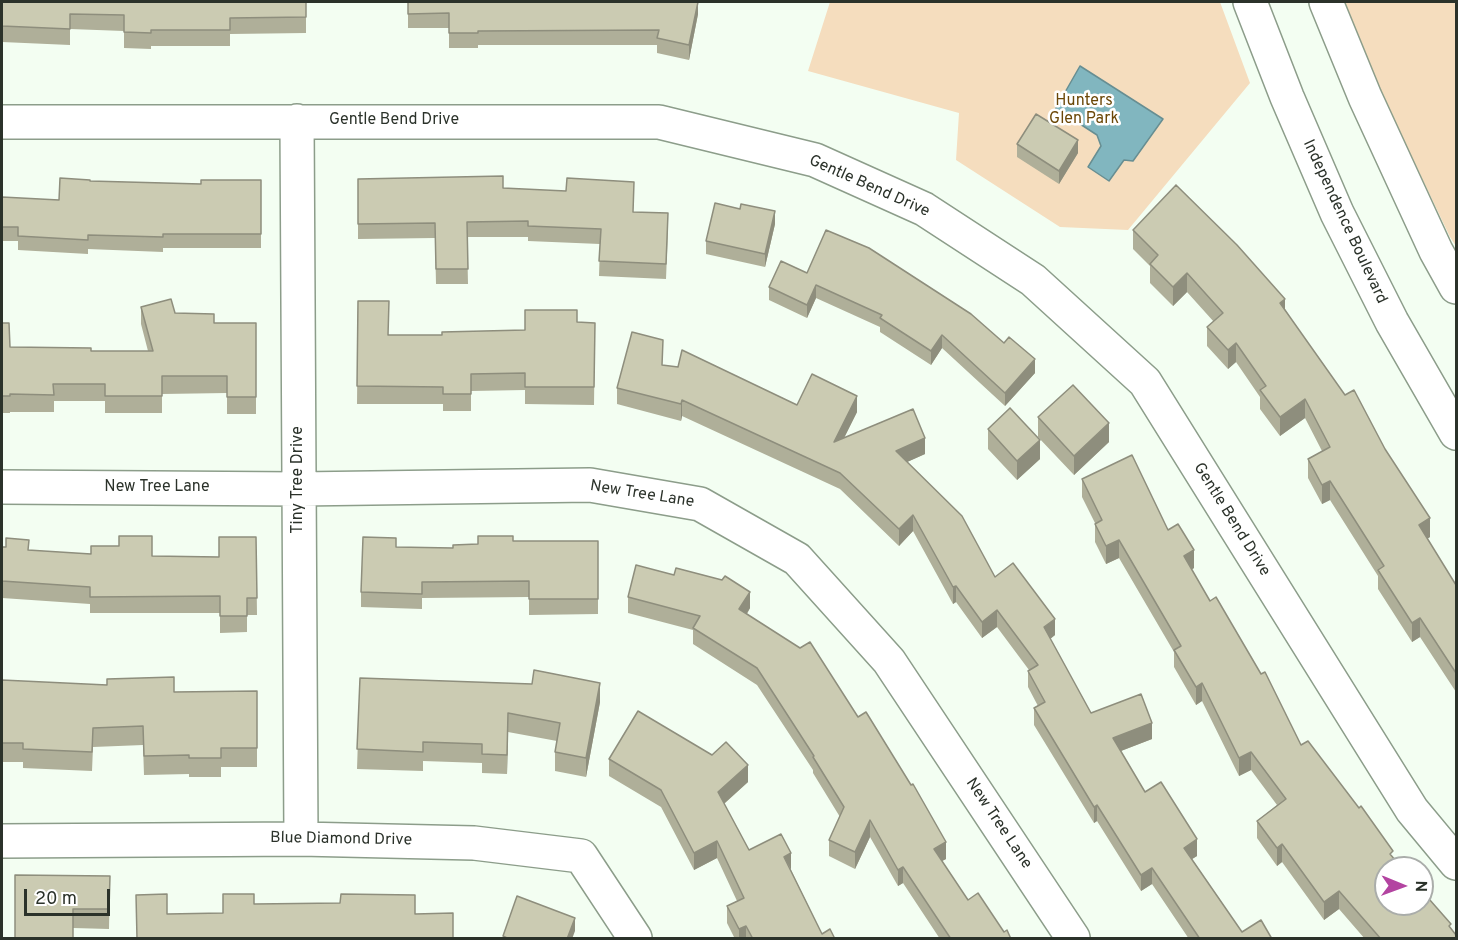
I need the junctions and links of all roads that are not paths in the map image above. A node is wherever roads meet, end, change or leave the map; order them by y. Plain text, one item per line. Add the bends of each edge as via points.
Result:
1 (1250, 2) edge
2 (1326, 2) edge
3 (297, 121) junction
4 (2, 123) edge
5 (1456, 287) edge
6 (1456, 434) edge
7 (2, 487) edge
8 (299, 489) junction
9 (301, 839) junction
10 (2, 841) edge
11 (1456, 863) edge
12 (635, 939) edge
13 (1073, 939) edge

1 - 6 street, Independence Boulevard via 1337,213 1392,322
2 - 5 street via 1365,97
3 - 4 street, Gentle Bend Drive
3 - 8 street, Tiny Tree Drive
3 - 11 street, Gentle Bend Drive via 659,122 815,160 924,209 1033,280 1145,382 1412,810
7 - 8 street, New Tree Lane
8 - 9 street, Tiny Tree Drive
8 - 13 street, New Tree Lane via 590,485 700,504 796,559 889,661
9 - 10 street, Blue Diamond Drive
9 - 12 street, Blue Diamond Drive via 474,843 581,856

